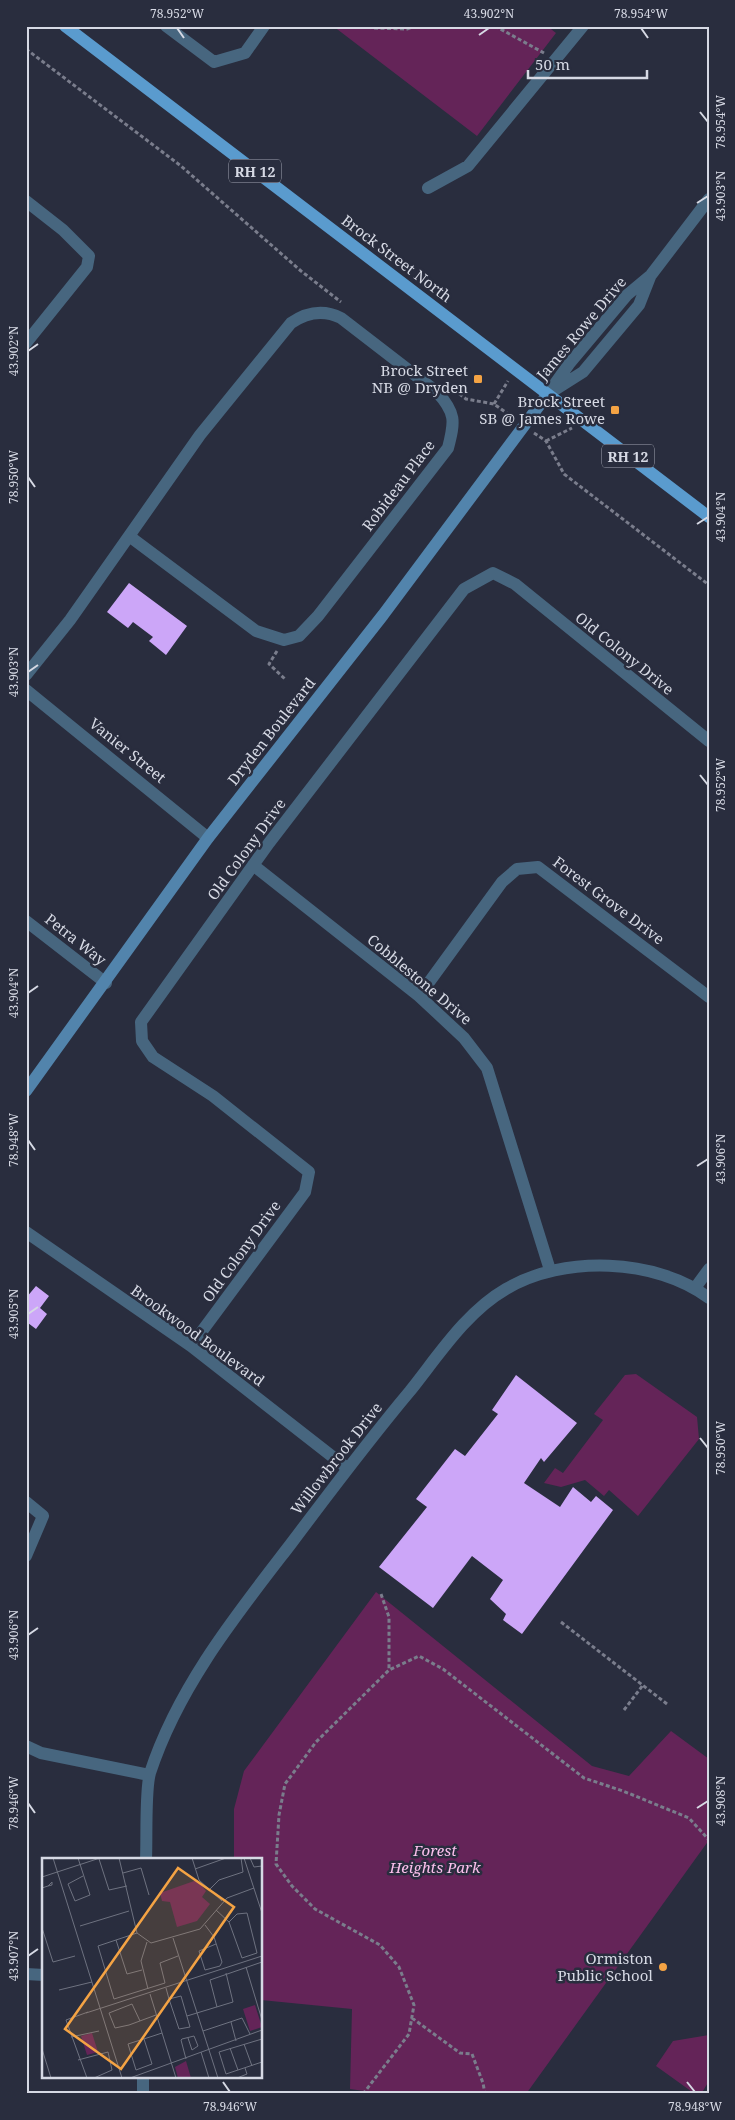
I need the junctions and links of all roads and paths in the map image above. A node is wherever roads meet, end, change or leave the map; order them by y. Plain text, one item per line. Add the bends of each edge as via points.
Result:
1 (65, 26) edge
2 (166, 26) edge
3 (264, 26) edge
4 (368, 26) edge
5 (415, 26) edge
6 (494, 26) edge
7 (583, 26) edge
8 (26, 50) edge
9 (556, 60) junction
10 (428, 188) dead end
11 (709, 199) edge
12 (26, 200) edge
13 (348, 308) dead end
14 (26, 344) edge
15 (516, 368) junction
16 (450, 387) dead end
17 (547, 395) junction
18 (494, 404) junction
19 (583, 423) junction
20 (525, 427) junction
21 (546, 441) junction
22 (709, 517) edge
23 (130, 536) junction
24 (709, 585) edge
25 (284, 640) junction
26 (26, 675) edge
27 (285, 679) dead end
28 (26, 690) edge
29 (709, 741) edge
30 (208, 838) junction
31 (253, 865) junction
32 (26, 921) edge
33 (106, 983) junction
34 (420, 996) junction
35 (709, 997) edge
36 (26, 1091) edge
37 (26, 1232) edge
38 (709, 1269) edge
39 (550, 1270) junction
40 (695, 1288) junction
41 (709, 1298) edge
42 (192, 1346) junction
43 (347, 1468) junction
44 (26, 1502) edge
45 (26, 1556) edge
46 (380, 1594) dead end
47 (561, 1622) dead end
48 (389, 1670) junction
49 (643, 1685) junction
50 (668, 1704) dead end
51 (624, 1710) dead end
52 (26, 1746) edge
53 (149, 1775) junction
54 (709, 1840) edge
55 (146, 1858) edge
56 (26, 1974) edge
57 (42, 1975) edge
58 (412, 2018) junction
59 (143, 2078) edge
60 (143, 2094) edge
61 (363, 2094) edge
62 (484, 2094) edge

1 - 15 main road, Brock Street North / RH 12
2 - 3 street via 214,62 245,53
4 - 5 path via 407,29
6 - 9 path
7 - 9 street
8 - 13 path via 181,166
9 - 10 street via 468,166
11 - 17 street, James Rowe Drive via 651,275 627,295
12 - 14 street via 89,256 87,267
15 - 17 main road, Brock Street North / RH 12
15 - 18 path
16 - 18 path via 466,399
17 - 19 main road, Brock Street North / RH 12
17 - 20 street, Dryden Boulevard
18 - 20 path
19 - 21 path
19 - 22 main road, Brock Street North / RH 12
20 - 21 path
20 - 30 street, Dryden Boulevard
21 - 24 path via 564,474
23 - 25 street via 256,631
23 - 25 street, Robideau Place via 200,435 291,323 316,312 330,312 341,318 437,392 453,416 453,428 448,448 318,616 299,636
23 - 26 street, Robideau Place
25 - 27 path via 269,664
28 - 30 street, Vanier Street
29 - 31 street, Old Colony Drive via 515,584 493,573 464,589
30 - 33 street, Dryden Boulevard
31 - 34 street, Cobblestone Drive
31 - 42 street, Old Colony Drive via 141,1022 142,1041 153,1057 213,1096 309,1172 305,1192
32 - 33 street, Petra Way
33 - 36 street, Dryden Boulevard
34 - 35 street, Forest Grove Drive via 502,882 517,869 538,867
34 - 39 street, Cobblestone Drive via 464,1038 487,1068
37 - 42 street, Brookwood Boulevard
38 - 40 street
39 - 40 street, Willowbrook Drive via 595,1266 652,1270
39 - 43 street, Willowbrook Drive via 506,1289 469,1319
40 - 41 street, Willowbrook Drive
42 - 43 street, Brookwood Boulevard
43 - 53 street, Willowbrook Drive via 224,1631 173,1717
44 - 45 street via 43,1516
46 - 48 path via 389,1617
47 - 49 path
48 - 54 path via 418,1656 443,1669 584,1778 690,1818
48 - 58 path via 316,1742 286,1784 278,1815 276,1864 315,1909 380,1945 399,1967 414,2005
49 - 50 path
49 - 51 path
52 - 53 street via 41,1753
53 - 55 street, Willowbrook Drive
56 - 57 street
58 - 61 path via 409,2034
58 - 62 path via 460,2053 472,2054
59 - 60 street

